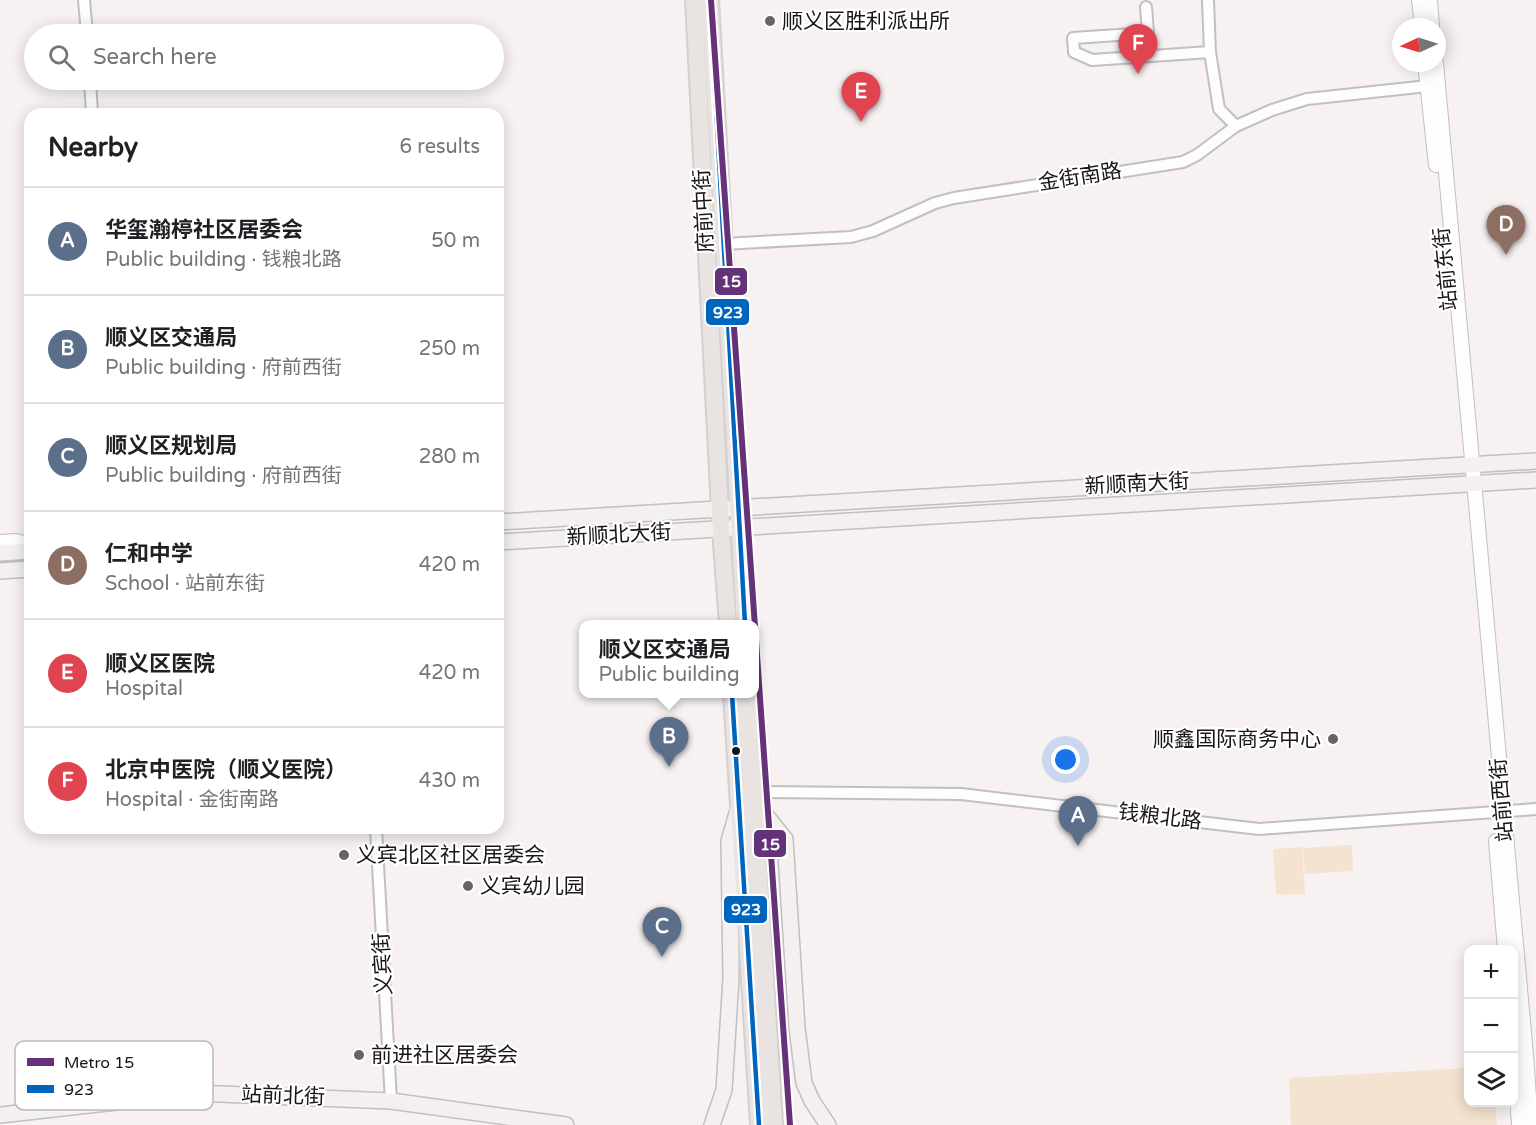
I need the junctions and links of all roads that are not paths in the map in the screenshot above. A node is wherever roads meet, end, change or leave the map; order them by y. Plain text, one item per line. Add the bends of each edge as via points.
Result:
1 (84, 0) edge
2 (694, 0) edge
3 (710, 0) edge
4 (1208, 0) edge
5 (1419, 0) edge
6 (1430, 0) edge
7 (1146, 7) dead end
8 (1421, 18) edge
9 (1431, 18) edge
10 (86, 24) edge
11 (1210, 52) junction
12 (1426, 72) edge
13 (1437, 72) edge
14 (1428, 86) junction
15 (91, 90) edge
16 (92, 108) edge
17 (1236, 126) junction
18 (723, 244) junction
19 (1536, 461) edge
20 (1469, 475) junction
21 (1536, 480) edge
22 (738, 508) junction
23 (720, 510) junction
24 (504, 522) edge
25 (740, 529) junction
26 (721, 530) junction
27 (0, 542) edge
28 (504, 542) edge
29 (24, 543) edge
30 (24, 551) edge
31 (0, 553) edge
32 (0, 571) edge
33 (24, 571) edge
34 (24, 572) edge
35 (0, 576) edge
36 (728, 620) edge
37 (745, 620) edge
38 (733, 698) edge
39 (748, 698) edge
40 (749, 800) junction
41 (1536, 809) edge
42 (1498, 812) junction
43 (376, 834) edge
44 (1505, 945) edge
45 (1514, 1053) edge
46 (213, 1094) edge
47 (391, 1101) junction
48 (45, 1110) edge
49 (0, 1115) edge
50 (566, 1125) edge
51 (712, 1125) edge
52 (759, 1125) edge
53 (774, 1125) edge
54 (828, 1125) edge
55 (1520, 1125) edge
56 (1531, 1125) edge

1 - 10 street
2 - 23 main road, 府前中街
3 - 18 main road, 府前中街
4 - 11 street
5 - 8 street
6 - 9 street
7 - 11 street via 1148,33 1073,38 1074,52 1092,60
11 - 17 street via 1219,109
12 - 14 street, 站前东街
13 - 20 street, 站前东街
14 - 17 street, 金街南路 via 1307,99
14 - 20 street, 站前东街
15 - 16 street
17 - 18 street, 金街南路 via 1183,162 954,198 850,237
18 - 22 main road, 府前中街
19 - 20 main road, 新顺南大街
20 - 21 main road, 新顺南大街
20 - 22 main road, 新顺南大街
20 - 25 main road, 新顺南大街
20 - 42 street, 站前西街
22 - 23 main road, 新顺北大街
22 - 25 main road, 府前中街
23 - 24 main road, 新顺北大街
23 - 26 main road, 府前中街
25 - 26 main road, 新顺北大街
25 - 37 main road, 府前中街
26 - 28 main road, 新顺北大街
26 - 36 main road, 府前中街
27 - 29 street
30 - 31 main road
32 - 33 main road
34 - 35 street
38 - 40 main road
39 - 40 main road
40 - 42 street, 钱粮北路 via 960,794 1259,829
40 - 51 main road via 729,841 731,978 724,1090
40 - 52 main road
40 - 53 main road
40 - 54 main road via 785,839 804,1083
41 - 42 street, 钱粮北路
42 - 44 street, 站前西街
42 - 56 street, 站前西街
43 - 47 street, 义宾街
45 - 55 street
46 - 47 main road, 站前北街
47 - 50 main road, 站前北街
48 - 49 main road, 站前北街

